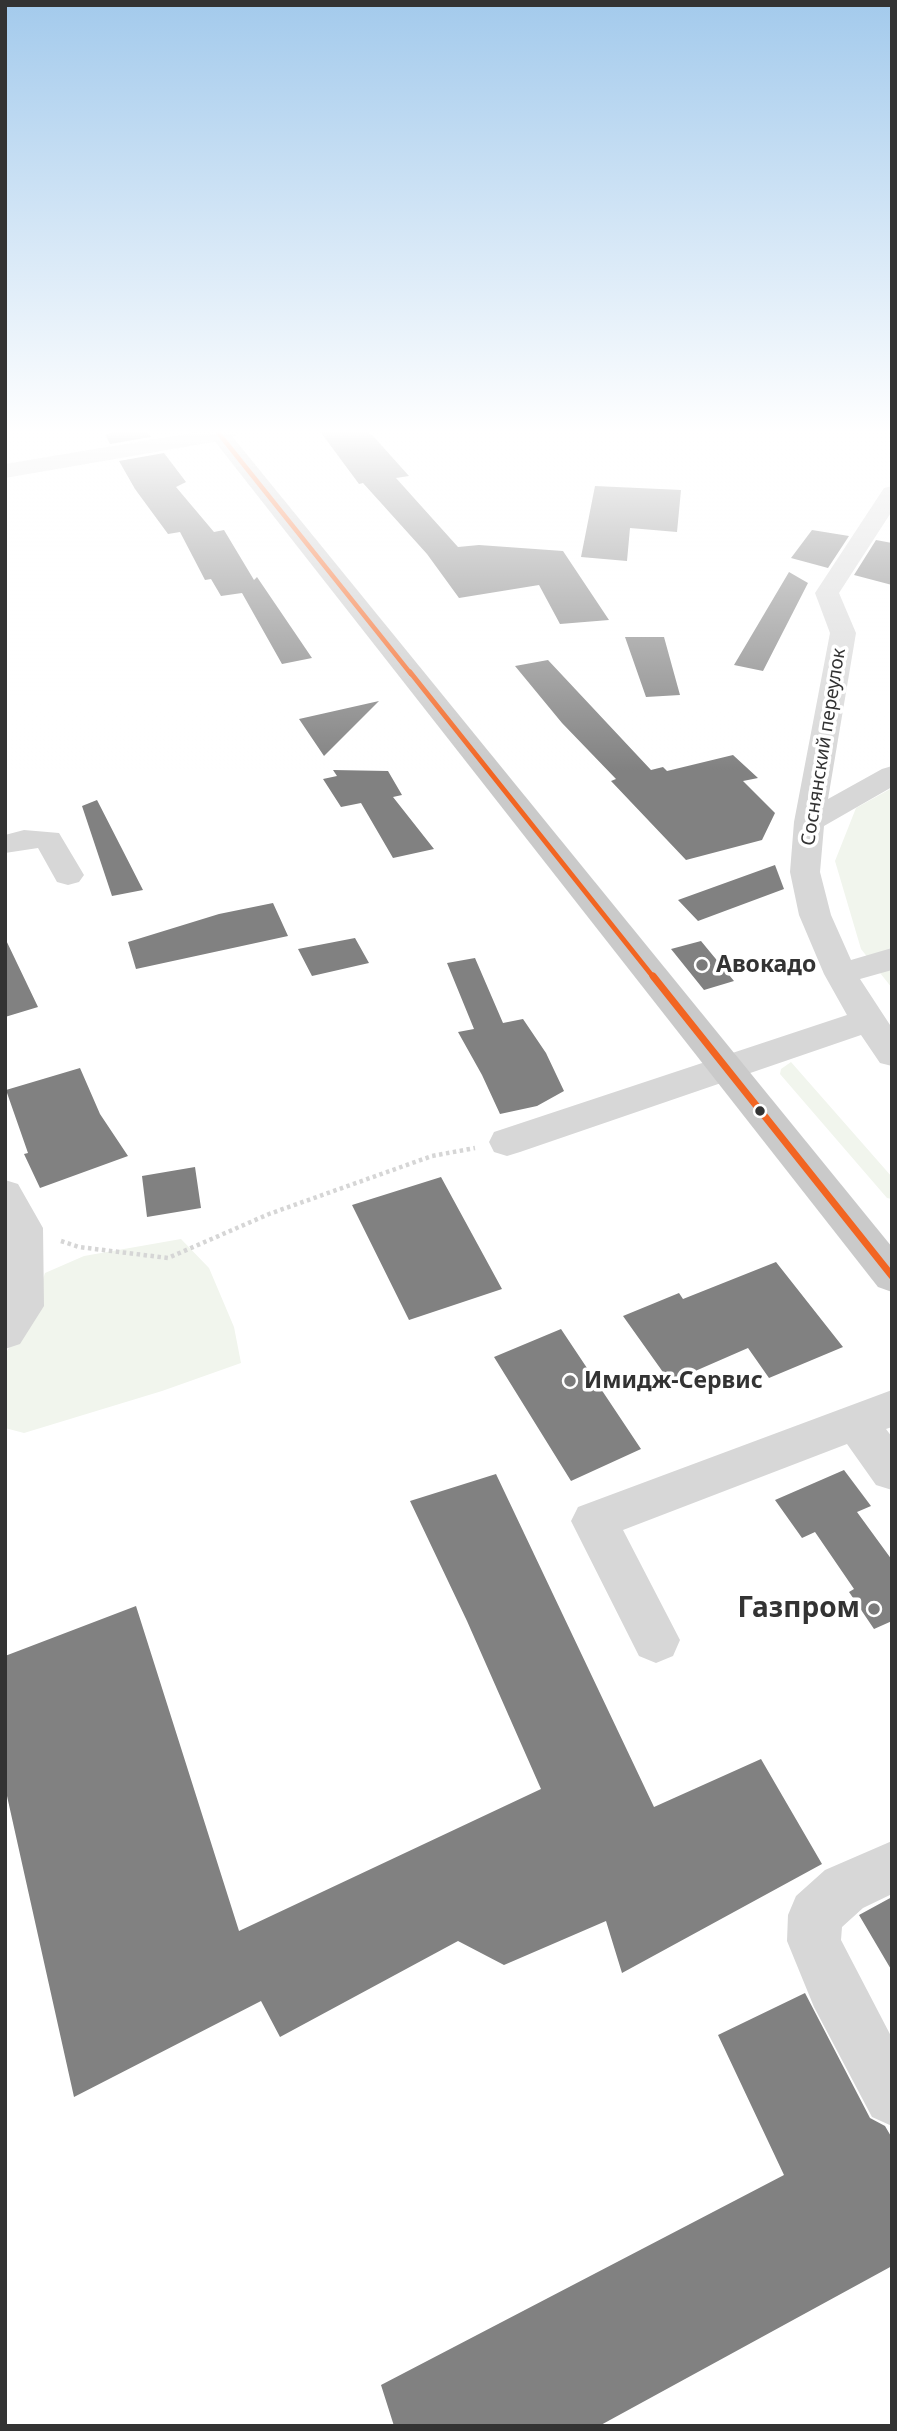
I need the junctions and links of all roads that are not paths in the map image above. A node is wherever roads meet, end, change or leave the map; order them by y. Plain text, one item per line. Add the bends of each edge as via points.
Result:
1 (309, 543) edge
2 (859, 543) edge
3 (892, 775) edge
4 (809, 822) junction
5 (5, 844) edge
6 (68, 875) dead end
7 (892, 959) edge
8 (841, 974) junction
9 (868, 1020) junction
10 (892, 1054) edge
11 (726, 1070) junction
12 (507, 1142) road end
13 (5, 1194) edge
14 (892, 1276) edge
15 (5, 1332) edge
16 (873, 1415) edge
17 (892, 1471) edge
18 (656, 1640) dead end
19 (892, 1867) edge
20 (892, 2097) edge

1 - 11 main road
2 - 4 street, Соснянский переулок via 827,593 843,633
3 - 4 street
4 - 8 street, Соснянский переулок via 805,872 815,915
5 - 6 street via 48,839
7 - 8 street
8 - 9 street, Соснянский переулок
9 - 10 street, Соснянский переулок
9 - 11 street
11 - 12 street
11 - 14 main road
13 - 15 street via 24,1228 24,1306
16 - 17 street
16 - 18 street via 594,1521
19 - 20 street via 844,1889 815,1915 814,1941

